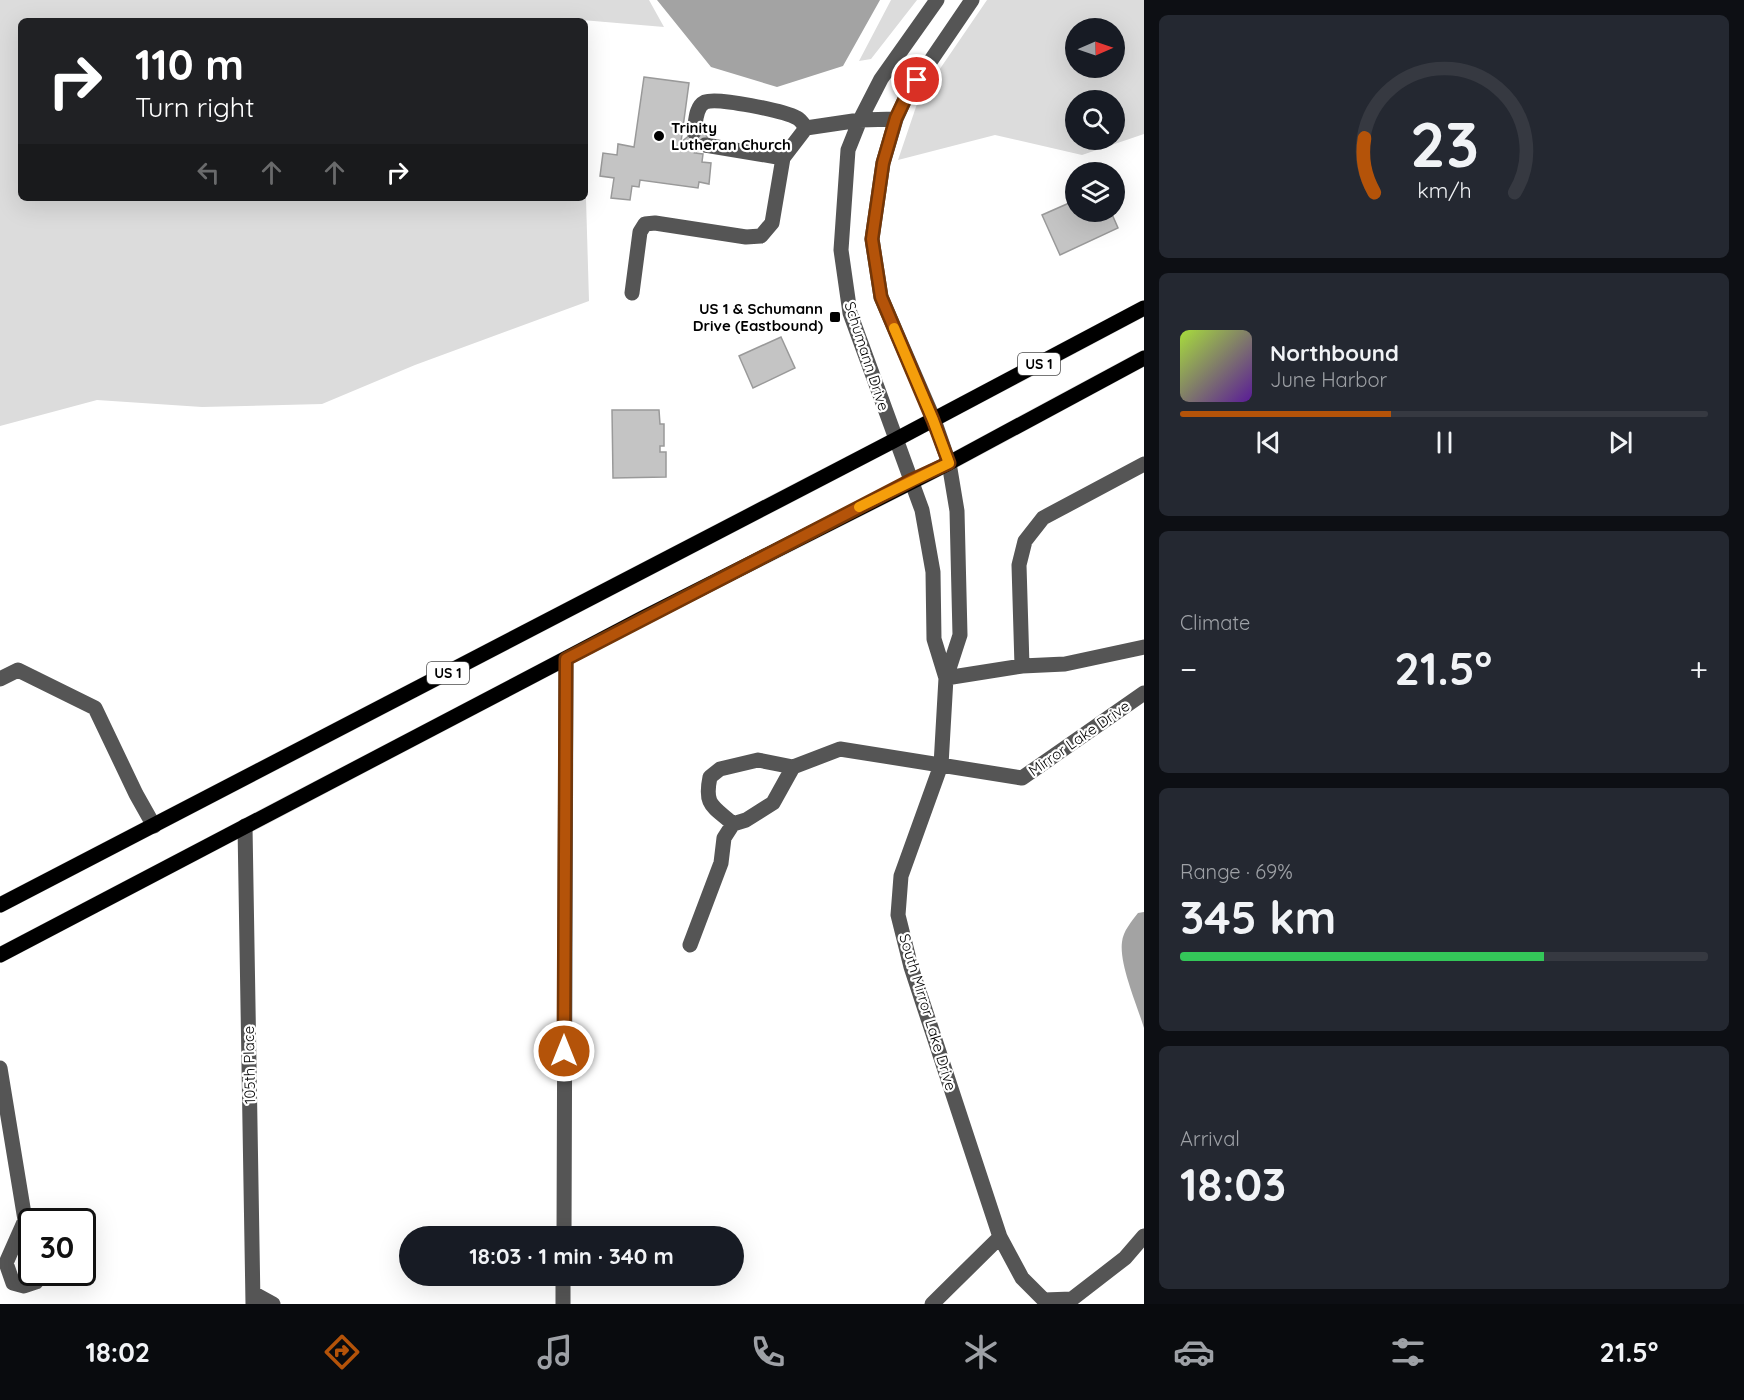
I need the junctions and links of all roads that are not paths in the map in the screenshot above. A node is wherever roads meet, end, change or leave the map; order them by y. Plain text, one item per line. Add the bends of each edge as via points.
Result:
1 (937, 0) edge
2 (972, 0) edge
3 (896, 118) junction
4 (860, 120) junction
5 (806, 128) junction
6 (694, 132) dead end
7 (705, 145) dead end
8 (783, 158) junction
9 (632, 293) dead end
10 (1144, 308) edge
11 (1144, 358) edge
12 (933, 420) junction
13 (895, 440) junction
14 (949, 463) junction
15 (1144, 464) edge
16 (912, 480) junction
17 (1144, 647) edge
18 (566, 659) junction
19 (1022, 666) junction
20 (946, 678) junction
21 (0, 679) edge
22 (1144, 693) edge
23 (941, 765) junction
24 (793, 767) junction
25 (732, 824) junction
26 (154, 826) junction
27 (245, 826) junction
28 (0, 905) edge
29 (690, 945) dead end
30 (0, 954) edge
31 (0, 1068) edge
32 (23, 1208) edge
33 (564, 1226) edge
34 (18, 1236) edge
35 (1144, 1236) edge
36 (1000, 1237) junction
37 (18, 1284) edge
38 (563, 1286) edge
39 (253, 1298) edge
40 (273, 1304) edge
41 (563, 1304) edge
42 (932, 1304) edge

1 - 4 street, Schumann Drive via 881,79
2 - 3 street, Schumann Drive
3 - 4 street
3 - 12 street, Schumann Drive via 883,163 872,239 881,297
4 - 5 street
4 - 13 street, Schumann Drive via 848,150 841,250 850,313
5 - 6 street via 799,119 782,113 717,101 705,102 698,110
5 - 8 street
7 - 8 street
8 - 9 street via 772,223 761,236 645,224 640,232
10 - 12 main road, US 1
11 - 14 main road, US 1
12 - 13 main road, US 1
12 - 14 street, Schumann Drive
13 - 16 street, Schumann Drive
13 - 26 main road, US 1
14 - 16 main road, US 1
14 - 20 street, South Mirror Lake Drive via 957,511 960,635
15 - 19 street via 1043,518 1025,541 1019,565
16 - 18 main road, US 1
16 - 20 street, South Mirror Lake Drive via 922,510 933,572 934,639
17 - 19 street via 1065,664
18 - 27 main road, US 1
18 - 33 street
19 - 20 street
20 - 23 street, South Mirror Lake Drive
21 - 26 street via 18,670 95,708
22 - 23 street, Mirror Lake Drive via 1022,778
23 - 24 street, Mirror Lake Drive via 840,749
23 - 36 street, South Mirror Lake Drive via 901,876 898,915 911,967
24 - 25 street via 773,803
24 - 25 street via 758,760 720,769 710,777 706,794 713,808
25 - 29 street
26 - 28 main road, US 1
27 - 30 main road, US 1
27 - 39 street, 105th Place
31 - 32 street
34 - 37 street via 6,1263 13,1283
35 - 36 street, South Mirror Lake Drive via 1125,1258 1072,1299 1053,1300 1044,1300 1022,1278
36 - 42 street
38 - 41 street
39 - 40 street

